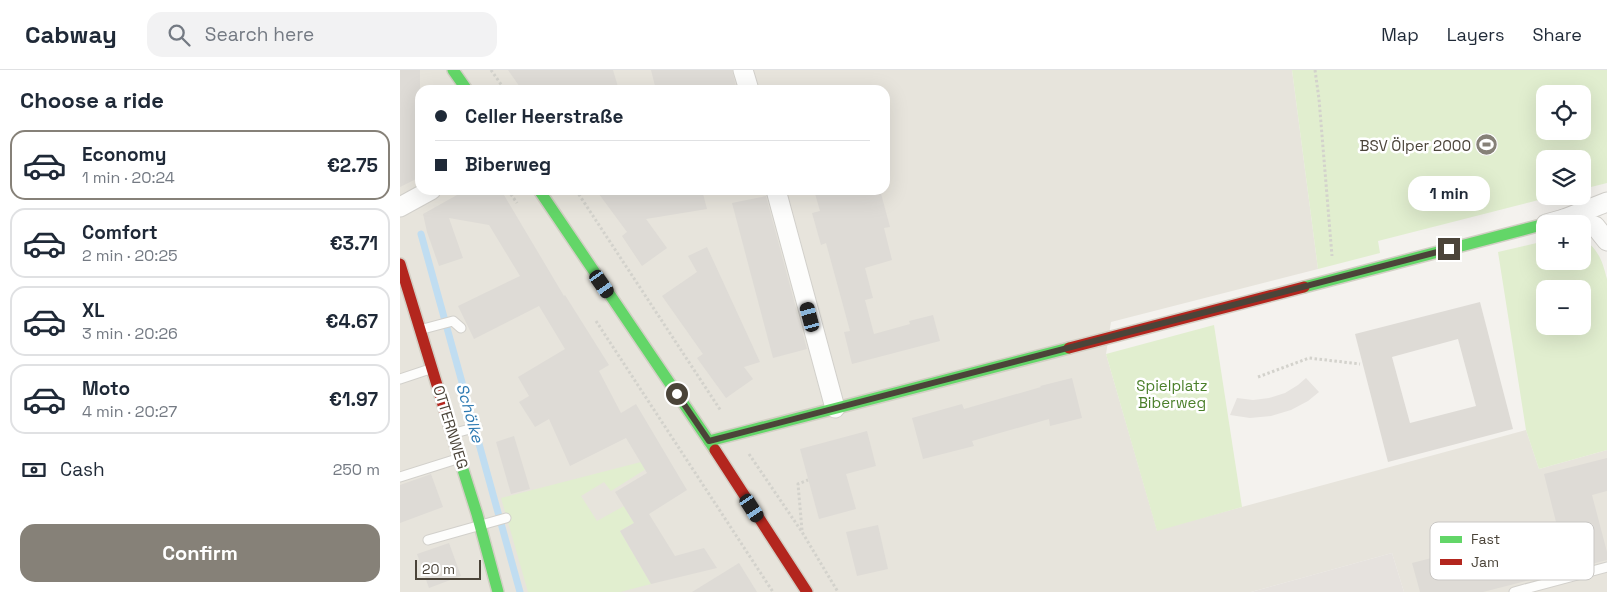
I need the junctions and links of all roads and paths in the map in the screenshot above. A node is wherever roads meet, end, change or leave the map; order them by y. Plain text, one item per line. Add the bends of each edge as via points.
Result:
1 (453, 70) edge
2 (491, 70) edge
3 (744, 70) edge
4 (1315, 70) edge
5 (464, 85) edge
6 (502, 85) edge
7 (748, 85) edge
8 (422, 195) edge
9 (511, 195) edge
10 (542, 195) edge
11 (579, 195) edge
12 (777, 195) edge
13 (1607, 202) edge
14 (400, 207) edge
15 (519, 207) dead end
16 (1574, 215) edge
17 (1591, 225) edge
18 (1536, 226) edge
19 (1607, 241) edge
20 (400, 264) edge
21 (1334, 279) junction
22 (591, 314) dead end
23 (461, 328) dead end
24 (420, 330) junction
25 (1360, 364) dead end
26 (432, 368) junction
27 (1258, 377) dead end
28 (400, 379) edge
29 (835, 408) junction
30 (477, 427) dead end
31 (452, 433) junction
32 (736, 434) junction
33 (709, 441) junction
34 (460, 458) junction
35 (400, 477) edge
36 (808, 480) dead end
37 (506, 518) dead end
38 (486, 523) junction
39 (802, 532) junction
40 (428, 540) dead end
41 (1607, 567) edge
42 (1594, 570) edge
43 (1559, 580) edge
44 (498, 592) edge
45 (773, 592) edge
46 (807, 592) edge
47 (838, 592) edge
48 (1514, 592) edge

1 - 5 street
2 - 6 path
3 - 7 street
4 - 21 path
8 - 14 street
9 - 15 path
10 - 33 street
11 - 32 path
12 - 29 street
13 - 16 street
17 - 19 street
18 - 21 street
20 - 24 street, OTTERNWEG via 410,309
21 - 29 street
22 - 45 path
23 - 24 lane via 453,321
24 - 26 street, OTTERNWEG
25 - 27 path via 1309,358
26 - 28 lane
26 - 31 street, OTTERNWEG
29 - 32 street
30 - 31 lane
31 - 34 street, OTTERNWEG
32 - 33 street
32 - 39 path
33 - 46 street
34 - 35 lane
34 - 38 street, OTTERNWEG
36 - 39 path via 798,484
37 - 38 lane
38 - 40 lane
38 - 44 street, OTTERNWEG
39 - 47 path
41 - 42 lane
43 - 48 lane

